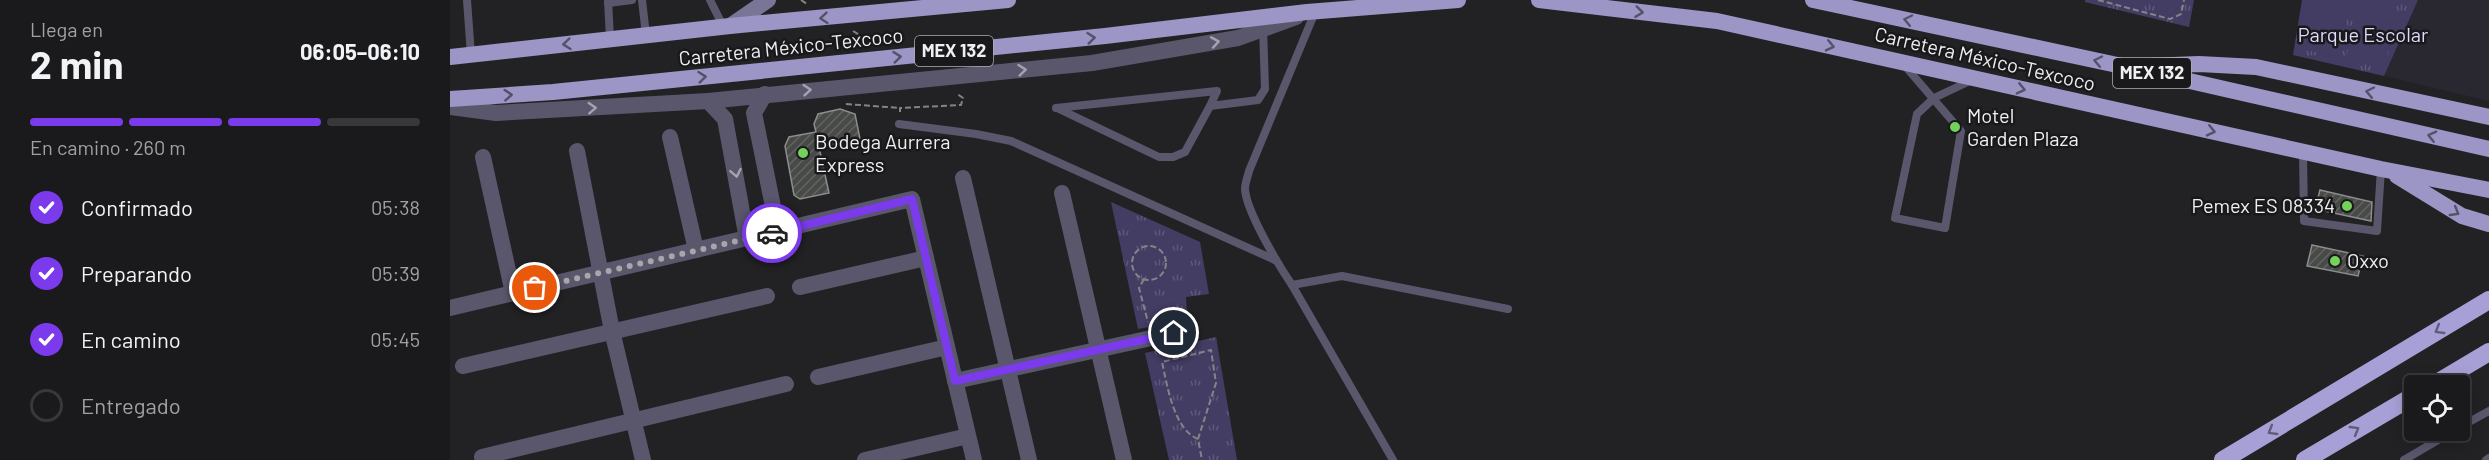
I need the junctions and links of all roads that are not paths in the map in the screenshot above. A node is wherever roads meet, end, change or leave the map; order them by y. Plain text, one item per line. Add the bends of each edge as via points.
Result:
1 (467, 0) edge
2 (632, 0) edge
3 (642, 0) edge
4 (710, 0) edge
5 (1008, 0) edge
6 (1458, 0) edge
7 (1539, 0) edge
8 (1813, 0) edge
9 (762, 1) edge
10 (608, 2) edge
11 (1311, 12) junction
12 (1262, 23) junction
13 (727, 26) junction
14 (646, 35) junction
15 (610, 39) junction
16 (471, 55) junction
17 (450, 57) edge
18 (1902, 62) junction
19 (2128, 68) junction
20 (1975, 79) junction
21 (765, 94) junction
22 (1934, 98) junction
23 (450, 99) edge
24 (708, 101) junction
25 (1210, 106) junction
26 (450, 107) edge
27 (2489, 117) edge
28 (899, 124) dead end
29 (670, 137) dead end
30 (757, 137) junction
31 (730, 143) junction
32 (2489, 149) edge
33 (577, 151) dead end
34 (2303, 152) junction
35 (483, 157) dead end
36 (2385, 170) junction
37 (963, 178) dead end
38 (2489, 190) edge
39 (1062, 193) dead end
40 (770, 194) junction
41 (740, 199) junction
42 (2489, 224) edge
43 (778, 231) junction
44 (747, 239) junction
45 (696, 250) junction
46 (926, 258) junction
47 (1275, 260) junction
48 (602, 272) junction
49 (1292, 285) junction
50 (800, 287) dead end
51 (513, 293) junction
52 (767, 296) dead end
53 (2489, 300) edge
54 (450, 308) edge
55 (1508, 309) dead end
56 (612, 331) junction
57 (1174, 333) dead end
58 (947, 347) junction
59 (1097, 350) junction
60 (2489, 352) edge
61 (463, 366) dead end
62 (1009, 370) junction
63 (2450, 375) edge
64 (818, 376) dead end
65 (955, 381) junction
66 (786, 384) dead end
67 (2404, 402) edge
68 (2489, 411) edge
69 (633, 421) junction
70 (2470, 421) edge
71 (968, 436) junction
72 (2436, 441) edge
73 (483, 457) dead end
74 (642, 460) edge
75 (865, 460) edge
76 (974, 460) edge
77 (1029, 460) edge
78 (1124, 460) edge
79 (1394, 460) edge
80 (2223, 460) edge
81 (2305, 460) edge
82 (2404, 460) edge

1 - 16 lane
2 - 10 lane
3 - 14 lane
4 - 13 lane
5 -> 13 highway, Carretera México-Texcoco / MEX 132
6 - 11 highway, Carretera México-Texcoco / MEX 132
7 -> 18 highway, Carretera México-Texcoco / MEX 132 via 1717,21
19 -> 8 highway, Carretera México-Texcoco / MEX 132
9 - 13 main road
10 - 15 lane
11 - 12 highway, Carretera México-Texcoco / MEX 132
11 - 47 lane via 1245,188
21 -> 12 street via 1092,63 1238,38
23 -> 12 highway, Carretera México-Texcoco / MEX 132
12 - 25 lane via 1263,96 1258,100
13 - 14 highway, Carretera México-Texcoco / MEX 132
14 - 15 highway, Carretera México-Texcoco / MEX 132
15 -> 16 highway, Carretera México-Texcoco / MEX 132
16 - 17 highway, Carretera México-Texcoco / MEX 132
18 - 20 highway, Carretera México-Texcoco / MEX 132
18 - 22 lane
27 -> 19 highway via 2256,67 2199,64
32 -> 19 highway, Carretera México-Texcoco / MEX 132
20 - 22 lane
20 -> 34 highway, Carretera México-Texcoco / MEX 132
21 - 24 street
21 - 30 street via 754,113
22 - 22 lane via 1960,131 1945,228 1895,218 1917,114
26 -> 24 street via 496,112
24 - 31 street via 725,119
25 - 25 lane via 1217,91 1056,108 1159,157 1173,157 1185,152
28 - 47 lane via 1011,141
29 - 45 street
30 - 31 street via 737,137
30 - 40 street
31 -> 41 street
33 - 48 street
34 - 36 highway, Carretera México-Texcoco / MEX 132
34 - 36 lane via 2304,221 2377,231
35 - 51 street
36 - 38 highway, Carretera México-Texcoco / MEX 132
36 -> 42 highway via 2462,216
37 - 62 street
39 - 59 street
40 - 41 street via 762,202 748,204
40 - 43 street
41 - 44 street
43 - 44 street
43 - 46 street via 912,199
44 - 45 street
45 - 48 street
46 - 50 street
46 - 58 street
47 - 49 lane
48 - 51 street
48 - 56 street
49 - 55 lane via 1342,276
49 - 79 lane
51 - 54 street
52 - 56 street
53 -> 80 highway
56 - 61 street
56 - 69 street
57 - 59 street
58 - 64 street
58 - 65 street
59 - 62 street
59 - 78 street
60 - 63 highway
62 - 65 street
62 - 77 street
65 - 71 street
66 - 69 street
81 -> 67 highway
68 - 70 lane
69 - 73 street
69 - 74 street
71 - 75 street
71 - 76 street
72 - 82 lane

